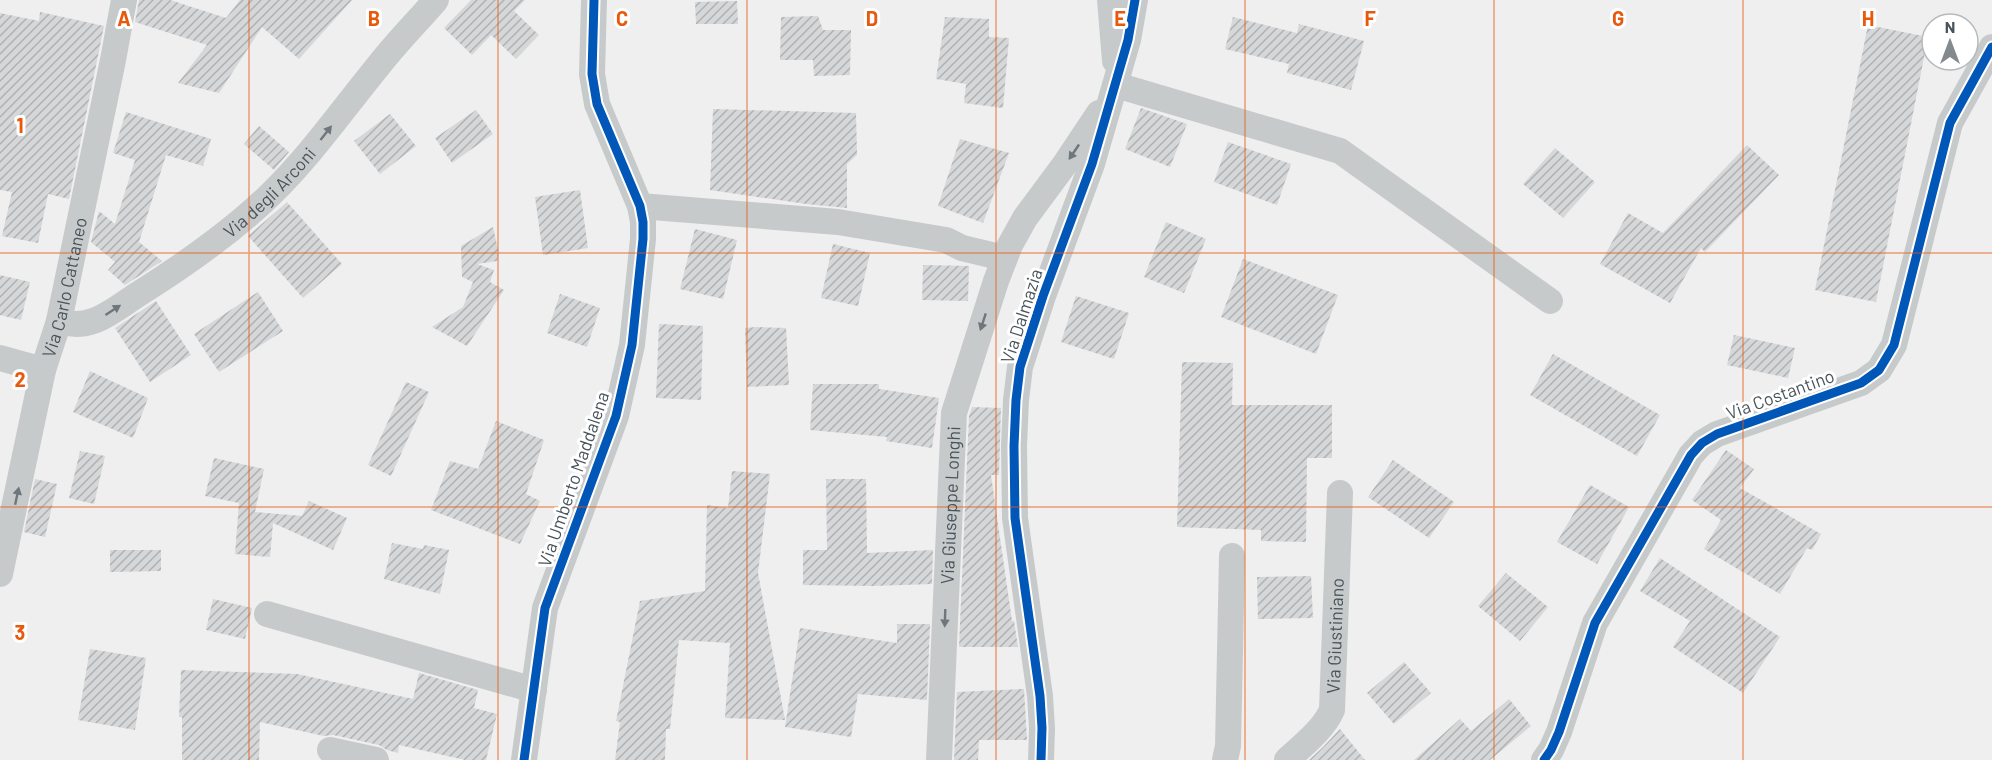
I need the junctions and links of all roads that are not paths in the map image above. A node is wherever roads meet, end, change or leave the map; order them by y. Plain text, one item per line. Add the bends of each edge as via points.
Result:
1 (124, 0) edge
2 (436, 0) edge
3 (594, 0) edge
4 (1110, 0) edge
5 (1135, 0) edge
6 (1992, 47) edge
7 (1116, 85) junction
8 (640, 206) junction
9 (1004, 258) junction
10 (1550, 302) dead end
11 (58, 321) junction
12 (0, 358) edge
13 (43, 370) junction
14 (1340, 493) dead end
15 (1232, 556) dead end
16 (0, 574) edge
17 (267, 614) dead end
18 (534, 690) junction
19 (330, 750) dead end
20 (376, 760) edge
21 (524, 760) edge
22 (939, 760) edge
23 (1041, 760) edge
24 (1225, 760) edge
25 (1287, 760) edge
26 (1544, 760) edge

1 - 11 street, Via Carlo Cattaneo
11 -> 2 street, Via degli Arconi via 75,325 94,322 170,274 270,196 303,162 380,63
3 - 8 street, Via Umberto Maddalena via 592,74 597,104
4 - 7 street
5 - 7 street, Via Dalmazia
6 - 26 street, Via Costantino via 1950,123 1894,345 1879,370 1860,383 1717,434 1691,454 1595,623 1559,732
7 -> 9 street, Via Giuseppe Longhi via 1024,218
7 - 10 street via 1340,151
7 - 23 street, Via Dalmazia via 1020,366 1016,400 1015,518 1040,696
8 - 9 street via 838,222 946,240 962,249
8 - 18 street, Via Umberto Maddalena via 643,239 632,345 616,416 545,608
9 -> 22 street, Via Giuseppe Longhi via 954,413
11 - 13 street, Via Carlo Cattaneo
12 - 13 street
16 -> 13 street, Via Carlo Cattaneo
14 - 25 street, Via Giustiniano via 1332,710 1319,730
15 - 24 street
17 - 18 street
18 - 21 street, Via Umberto Maddalena
19 - 20 street

